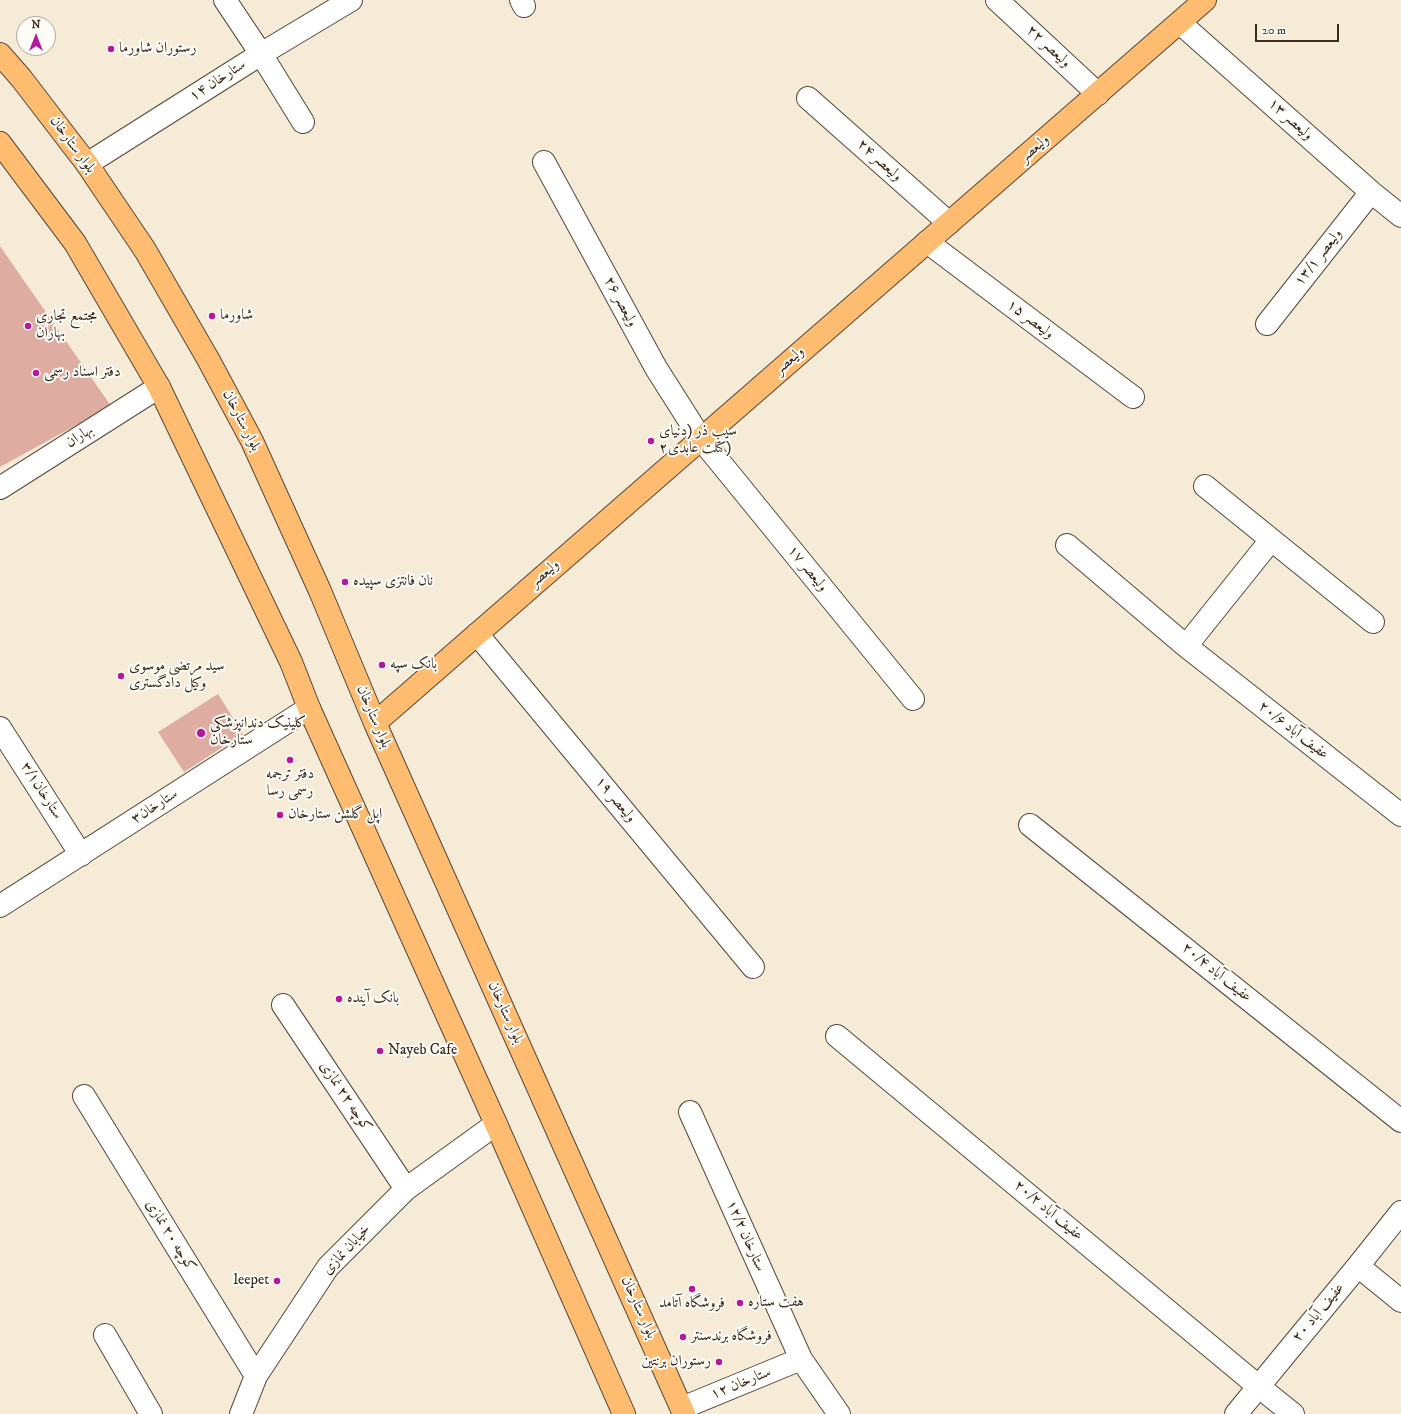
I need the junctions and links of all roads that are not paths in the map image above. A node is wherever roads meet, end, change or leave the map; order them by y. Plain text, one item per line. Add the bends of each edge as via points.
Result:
1 (225, 0) edge
2 (351, 0) edge
3 (997, 0) edge
4 (1205, 0) edge
5 (1180, 23) junction
6 (0, 54) edge
7 (260, 54) junction
8 (1098, 94) junction
9 (808, 98) dead end
10 (303, 122) dead end
11 (0, 143) edge
12 (544, 162) dead end
13 (87, 164) junction
14 (1371, 192) junction
15 (1401, 216) edge
16 (949, 223) junction
17 (927, 242) junction
18 (1267, 324) dead end
19 (159, 387) junction
20 (1133, 397) dead end
21 (701, 439) junction
22 (1205, 486) dead end
23 (0, 488) edge
24 (1271, 540) junction
25 (1067, 545) dead end
26 (1373, 622) dead end
27 (477, 634) junction
28 (1186, 646) junction
29 (912, 699) dead end
30 (309, 708) junction
31 (375, 723) junction
32 (0, 728) edge
33 (1401, 816) edge
34 (1030, 826) dead end
35 (81, 854) junction
36 (0, 906) edge
37 (753, 967) dead end
38 (283, 1005) dead end
39 (837, 1036) dead end
40 (84, 1096) dead end
41 (690, 1112) dead end
42 (1401, 1121) edge
43 (496, 1124) junction
44 (406, 1189) junction
45 (1401, 1212) edge
46 (1358, 1266) junction
47 (1401, 1301) edge
48 (105, 1334) dead end
49 (800, 1359) junction
50 (256, 1376) junction
51 (1258, 1386) junction
52 (683, 1411) edge
53 (151, 1414) edge
54 (242, 1414) edge
55 (624, 1414) edge
56 (839, 1414) edge
57 (1236, 1414) edge
58 (1293, 1414) edge

1 - 7 street
2 - 7 street, ۱۴ ستارخان
3 - 8 street, ۲۲ ولیعصر
4 - 5 main road, ولیعصر
5 - 8 main road, ولیعصر
5 - 14 street, ۱۳ ولیعصر
6 - 13 main road, بلوار ستارخان
7 - 10 street
7 - 13 street, ۱۴ ستارخان
8 - 16 main road, ولیعصر
9 - 16 street, ۲۴ ولیعصر
11 - 19 main road via 75,244
12 - 21 street, ۲۶ ولیعصر via 656,368
13 - 31 main road, بلوار ستارخان via 145,250 252,441 320,591
14 - 15 street, ۱۳ ولیعصر
14 - 18 street, ۱۳/۱ ولیعصر
16 - 17 main road, ولیعصر
17 - 20 street, ۱۵ ولیعصر
17 - 21 main road, ولیعصر
19 - 23 street, بهاران
19 - 30 main road via 291,662
21 - 27 main road, ولیعصر
21 - 29 street, ۱۷ ولیعصر
22 - 24 street
24 - 26 street
24 - 28 street
25 - 28 street, عفیف آباد ۲۰/۶
27 - 31 main road, ولیعصر
27 - 37 street, ۱۹ ولیعصر
28 - 33 street, عفیف آباد ۲۰/۶
30 - 35 street, ستارخان۳
30 - 43 main road
31 - 52 main road, بلوار ستارخان
32 - 35 street, ستارخان۳/۱
34 - 42 street, عفیف آباد ۲۰/۴
35 - 36 street, ستارخان۳
38 - 44 street, کوچه ۲۲ نمازی
39 - 51 street, عفیف آباد ۲۰/۲
40 - 50 street, کوچه ۲۰ نمازی
41 - 49 street, ۱۲/۲ ستارخان
43 - 44 street, خیابان نمازی
43 - 55 main road
44 - 50 street, خیابان نمازی via 328,1267
45 - 46 street, عفیف آباد ۲۰
46 - 47 street
46 - 51 street, عفیف آباد ۲۰
48 - 53 street
49 - 52 street, ۱۲ ستارخان
49 - 56 street, ۱۲/۲ ستارخان
50 - 54 street, خیابان نمازی
51 - 57 street, عفیف آباد ۲۰
51 - 58 street, عفیف آباد ۲۰/۲

